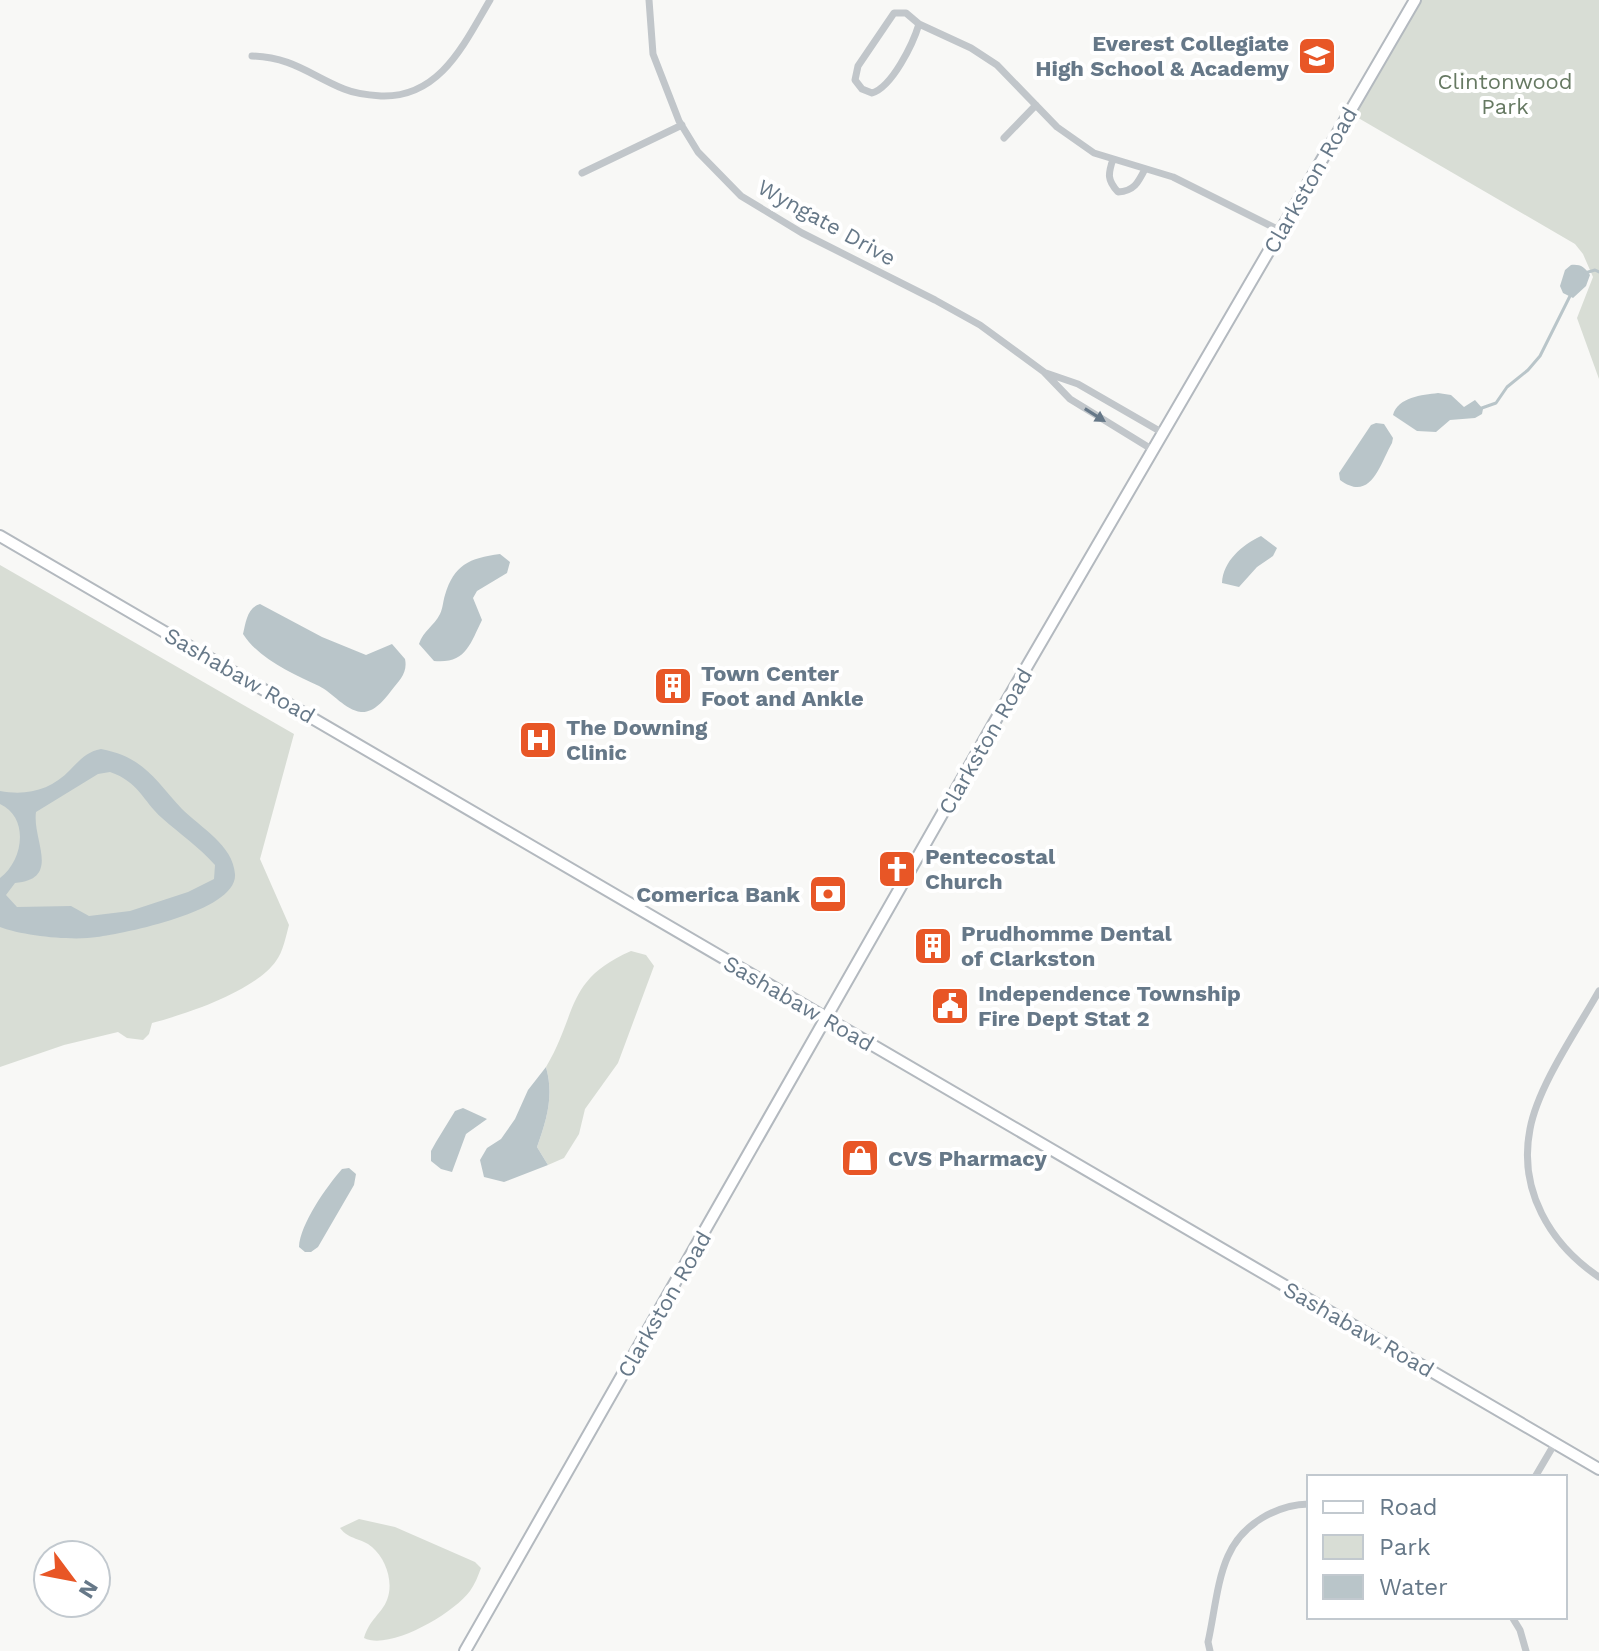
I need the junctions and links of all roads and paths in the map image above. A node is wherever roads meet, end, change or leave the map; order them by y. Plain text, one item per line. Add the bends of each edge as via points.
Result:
1 (490, 0) edge
2 (649, 0) edge
3 (1415, 0) edge
4 (919, 24) junction
5 (252, 56) dead end
6 (1036, 105) junction
7 (682, 125) junction
8 (1004, 138) dead end
9 (1113, 159) junction
10 (1145, 169) junction
11 (582, 173) dead end
12 (1281, 231) junction
13 (1044, 372) junction
14 (1163, 433) junction
15 (1153, 450) junction
16 (0, 536) edge
17 (1599, 991) edge
18 (826, 1018) junction
19 (1599, 1277) edge
20 (1555, 1443) junction
21 (1599, 1469) edge
22 (1536, 1475) edge
23 (1307, 1504) edge
24 (1513, 1619) edge
25 (465, 1651) edge
26 (1210, 1651) edge
27 (1526, 1651) edge

1 - 5 street via 448,67 432,82 401,95 345,90 290,61
2 - 7 street, Wyngate Drive via 653,54
3 - 12 main road, Clarkston Road
4 - 4 street via 906,13 894,13 858,66 855,80 862,89 883,90
4 - 6 street via 997,65
6 - 8 street
6 - 9 street via 1094,153
7 - 11 street
7 - 13 street, Wyngate Drive via 706,162 755,206 958,312
9 - 10 street
9 - 10 street via 1108,174 1118,192 1137,186
10 - 12 street via 1173,177
12 - 14 main road, Clarkston Road
13 - 14 street, Wyngate Drive via 1078,384
13 -> 15 street, Wyngate Drive via 1070,399
14 - 15 main road, Clarkston Road
15 - 18 main road, Clarkston Road
16 - 18 main road, Sashabaw Road
17 - 19 street via 1542,1092 1528,1153 1534,1200 1544,1221 1570,1254
18 - 20 main road, Sashabaw Road
18 - 25 main road, Clarkston Road
20 - 21 main road, Sashabaw Road
20 - 22 street
23 - 26 street via 1266,1515 1240,1537 1228,1556
24 - 27 street

